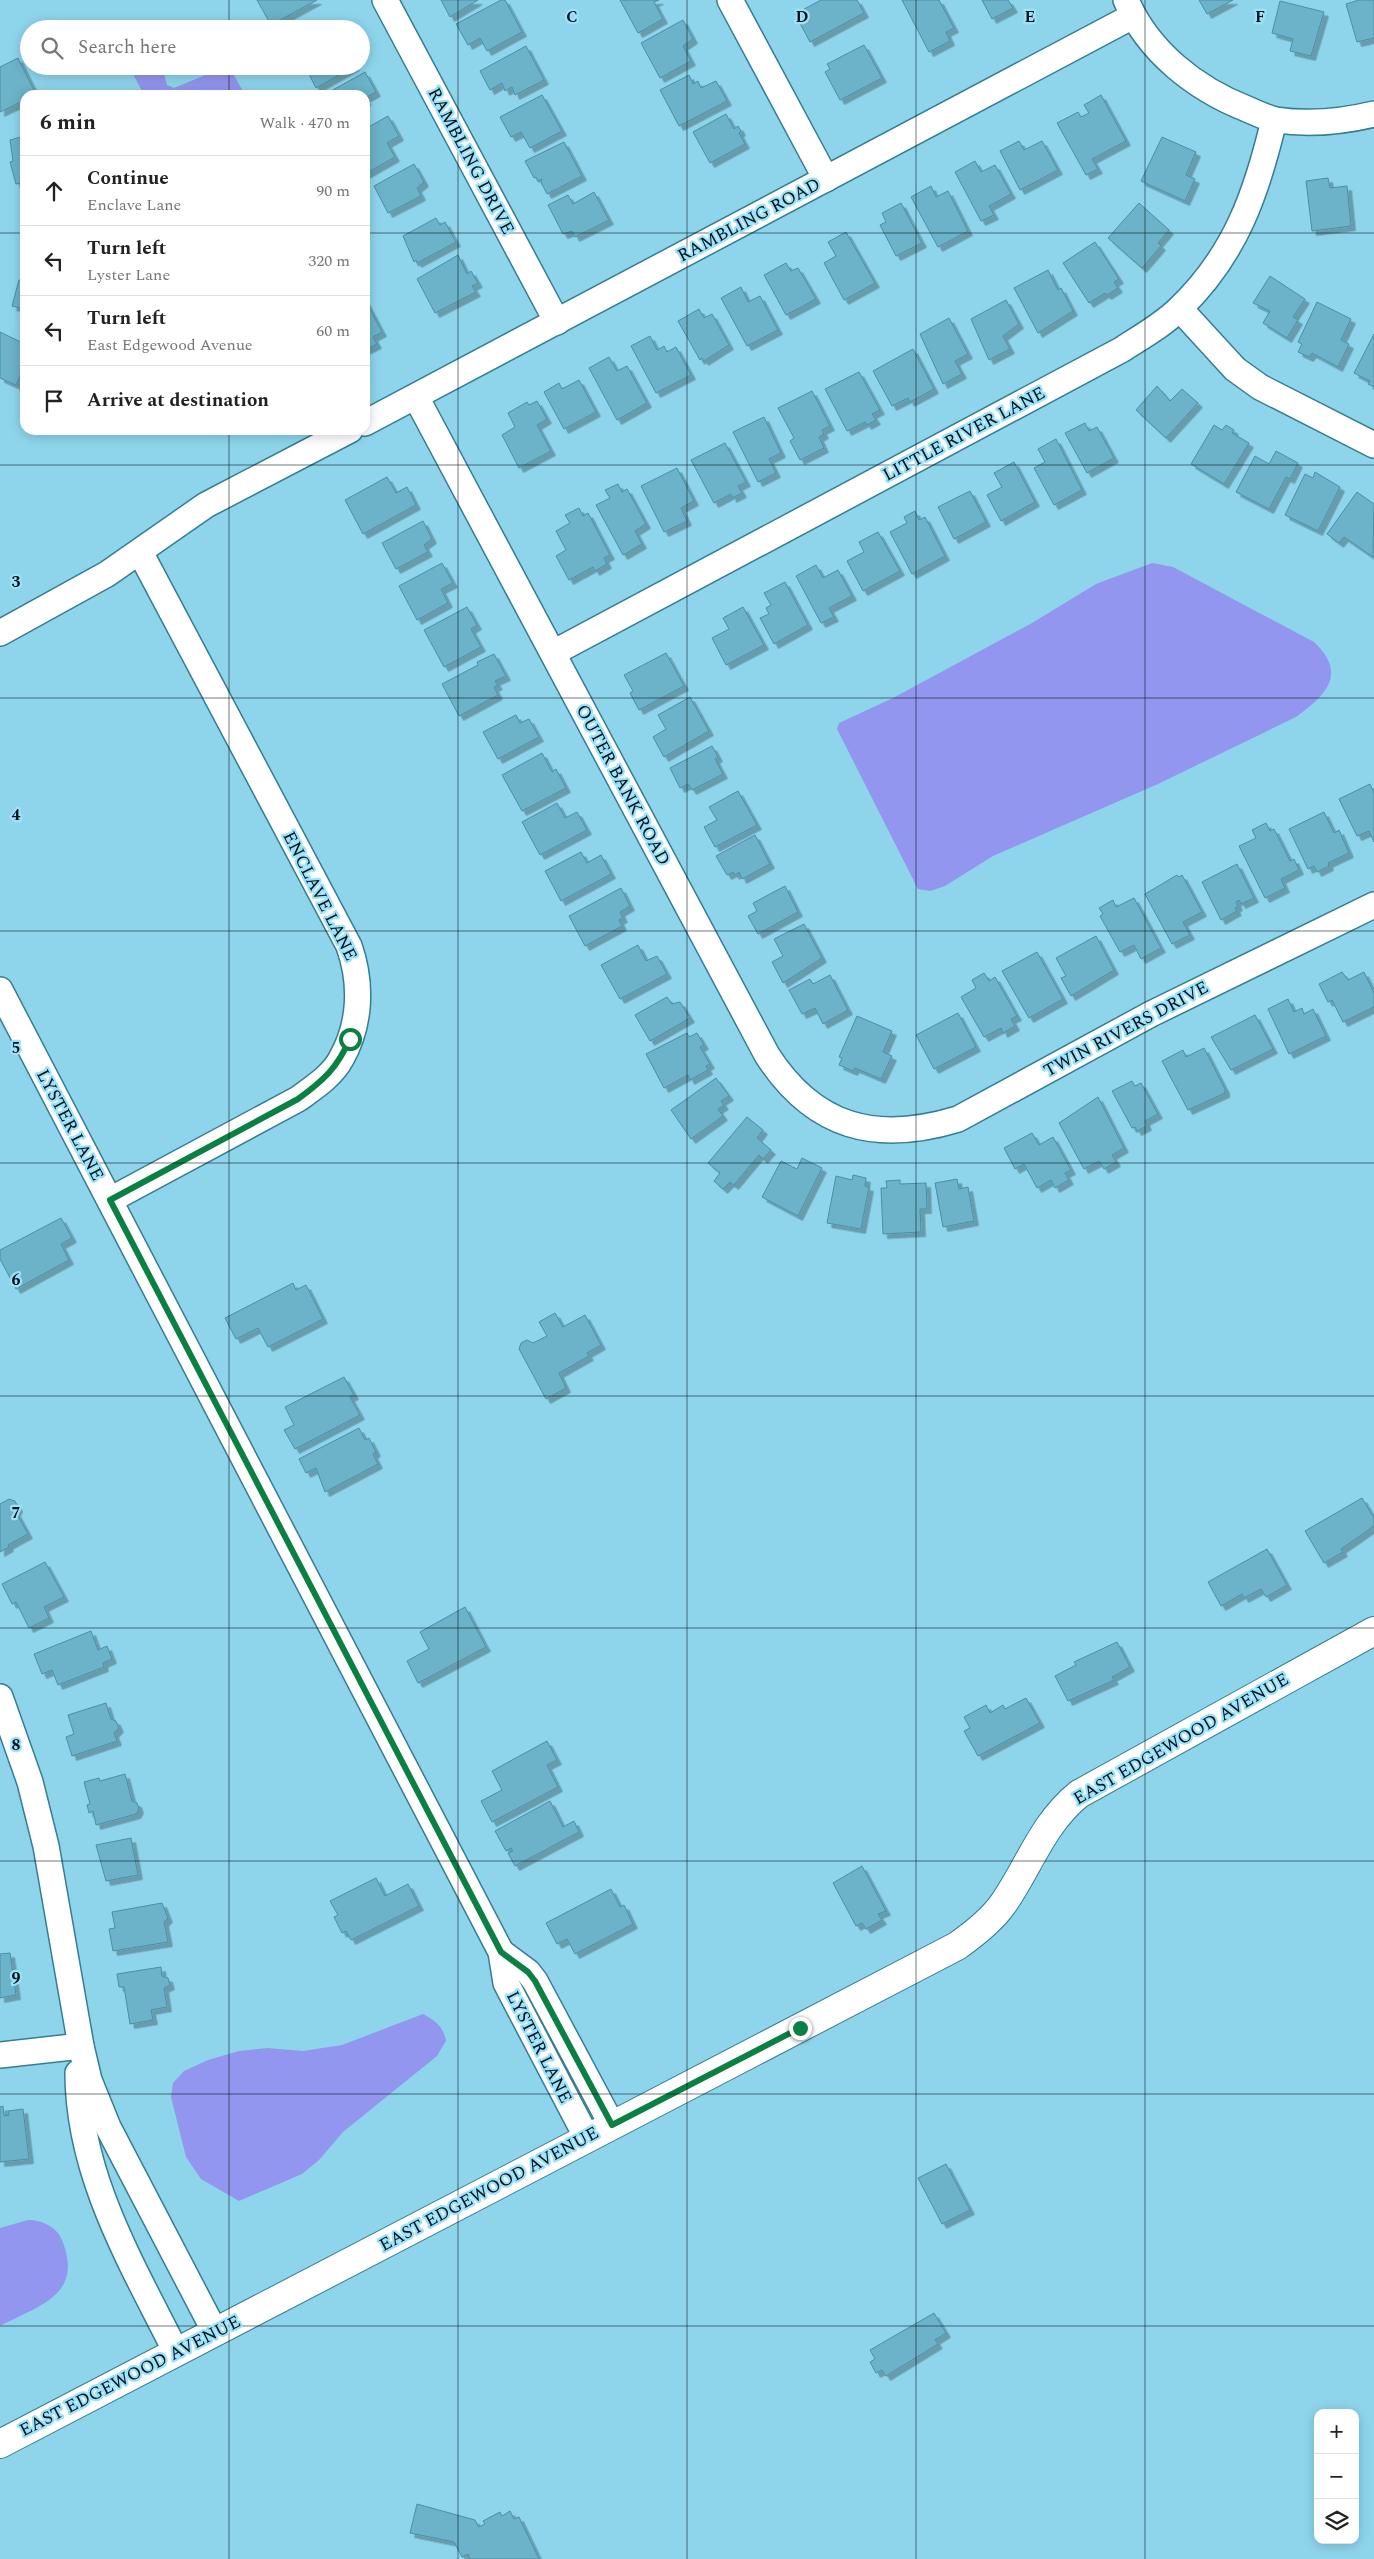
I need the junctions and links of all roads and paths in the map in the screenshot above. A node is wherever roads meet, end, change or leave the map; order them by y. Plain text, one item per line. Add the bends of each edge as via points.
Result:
1 (385, 0) edge
2 (730, 0) edge
3 (1130, 8) edge
4 (1374, 114) edge
5 (1274, 120) junction
6 (826, 179) junction
7 (1180, 308) junction
8 (557, 322) junction
9 (416, 397) junction
10 (370, 420) edge
11 (340, 435) edge
12 (1374, 445) edge
13 (140, 552) junction
14 (0, 633) edge
15 (553, 653) junction
16 (1374, 905) edge
17 (0, 990) edge
18 (873, 1130) joint
19 (110, 1200) junction
20 (1374, 1632) edge
21 (0, 1696) edge
22 (501, 1952) junction
23 (81, 2046) junction
24 (0, 2055) edge
25 (612, 2125) junction
26 (587, 2138) junction
27 (215, 2332) junction
28 (176, 2352) junction
29 (0, 2444) edge

1 - 8 street, RAMBLING DRIVE
2 - 6 street
3 - 5 street via 1166,59 1196,84 1231,103
3 - 6 street, RAMBLING ROAD
4 - 5 street via 1317,124
5 - 7 street, LITTLE RIVER LANE via 1254,195 1239,227 1224,255
6 - 8 street, RAMBLING ROAD
7 - 12 street via 1235,369 1260,387
7 - 15 street, LITTLE RIVER LANE via 1121,350
8 - 9 street, RAMBLING ROAD
9 - 10 street, RAMBLING ROAD
9 - 15 street, OUTER BANK ROAD
11 - 13 street via 206,505
13 - 14 street via 107,574
13 - 19 street, ENCLAVE LANE via 349,946 359,987 350,1039 340,1061 319,1084 298,1099
15 - 18 street, OUTER BANK ROAD via 783,1080 823,1113
16 - 18 street, TWIN RIVERS DRIVE via 1151,1014 958,1119 899,1132
17 - 19 street, LYSTER LANE
19 - 22 street, LYSTER LANE
20 - 25 main road, EAST EDGEWOOD AVENUE via 1079,1794 1045,1831 1002,1906 957,1946
21 - 23 street via 27,1774 46,1846
22 - 25 street, LYSTER LANE via 535,1981
22 - 26 street, LYSTER LANE via 506,1983
23 - 24 street
23 - 27 street via 89,2080 108,2127
23 - 28 street via 78,2093 99,2191
25 - 26 main road, EAST EDGEWOOD AVENUE
26 - 27 main road, EAST EDGEWOOD AVENUE
27 - 28 main road, EAST EDGEWOOD AVENUE
28 - 29 main road, EAST EDGEWOOD AVENUE

